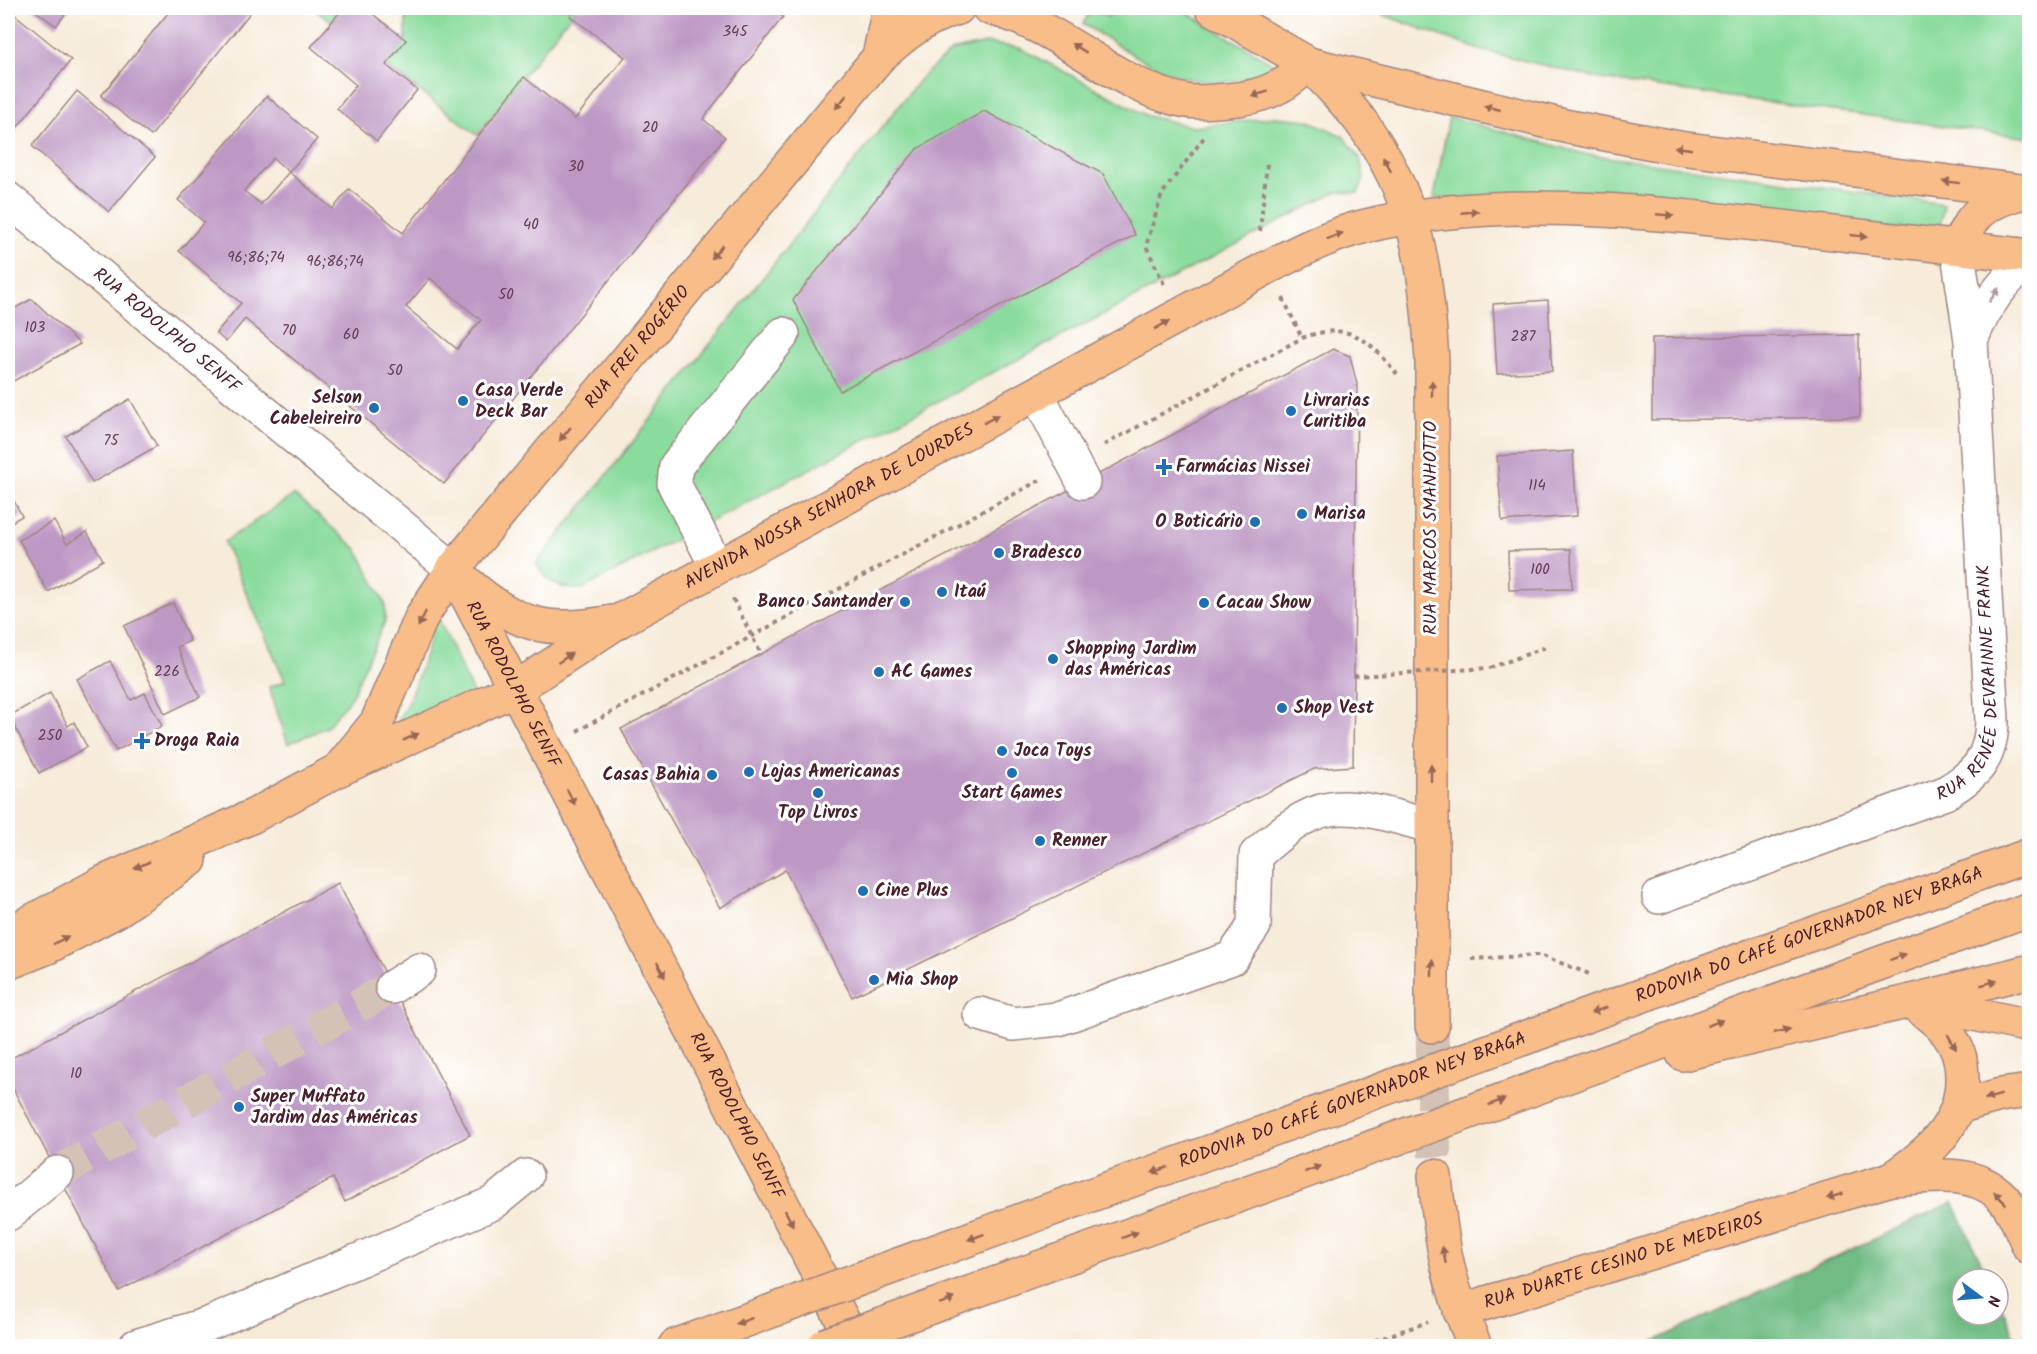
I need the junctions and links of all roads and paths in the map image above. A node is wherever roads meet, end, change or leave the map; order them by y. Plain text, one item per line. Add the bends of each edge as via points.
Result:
1 (889, 8) edge
2 (958, 8) edge
3 (989, 8) edge
4 (1212, 8) edge
5 (879, 57) junction
6 (1310, 64) junction
7 (1205, 135) dead end
8 (1267, 163) dead end
9 (2028, 192) edge
10 (8, 199) edge
11 (1412, 217) junction
12 (1260, 233) dead end
13 (1958, 247) junction
14 (2030, 258) edge
15 (1168, 292) dead end
16 (1282, 295) dead end
17 (783, 334) dead end
18 (1302, 338) junction
19 (1971, 340) junction
20 (1398, 375) dead end
21 (1037, 394) junction
22 (1078, 472) junction
23 (717, 567) junction
24 (453, 569) junction
25 (733, 598) dead end
26 (620, 621) junction
27 (752, 636) junction
28 (1546, 647) dead end
29 (761, 654) dead end
30 (1354, 676) dead end
31 (515, 689) junction
32 (576, 731) dead end
33 (338, 770) junction
34 (1431, 826) junction
35 (2030, 855) edge
36 (111, 896) junction
37 (1659, 897) dead end
38 (2030, 909) edge
39 (8, 934) edge
40 (1471, 959) dead end
41 (8, 963) edge
42 (2030, 971) edge
43 (1640, 996) junction
44 (1911, 1001) junction
45 (980, 1014) dead end
46 (1432, 1026) tunnel mouth
47 (2030, 1026) edge
48 (1541, 1086) junction
49 (2030, 1091) edge
50 (1958, 1107) junction
51 (57, 1173) tunnel mouth
52 (526, 1176) dead end
53 (1435, 1176) tunnel mouth
54 (1890, 1179) junction
55 (8, 1214) edge
56 (2030, 1248) edge
57 (1460, 1311) junction
58 (834, 1346) edge
59 (136, 1347) edge
60 (675, 1347) edge
61 (1358, 1347) edge
62 (1475, 1347) edge

1 - 5 main road
2 - 5 main road, RUA FREI ROGÉRIO via 933,15
6 -> 3 main road via 1281,86 1261,94 1188,101 1138,84 1041,27
4 - 6 main road
5 -> 24 main road, RUA FREI ROGÉRIO
9 -> 6 main road via 1658,144 1569,127
11 -> 6 main road, RUA MARCOS SMANHOTTO via 1380,151 1358,118
7 - 15 path via 1162,194 1146,246
8 - 12 path
9 - 13 main road via 1989,203 1969,224
10 - 24 street, RUA RODOLPHO SENFF
11 -> 13 main road, AVENIDA NOSSA SENHORA DE LOURDES via 1491,210 1648,213
21 -> 11 main road, AVENIDA NOSSA SENHORA DE LOURDES via 1300,251 1361,227
34 -> 11 main road, RUA MARCOS SMANHOTTO via 1432,360 1422,255
13 - 14 main road, AVENIDA NOSSA SENHORA DE LOURDES
13 - 19 street, RUA RENÉE DEVRAINNE FRANK
19 -> 14 street, RUA RENÉE DEVRAINNE FRANK via 1995,292
16 - 18 path
17 - 23 street via 676,466 674,484
18 - 20 path via 1325,330 1351,333 1378,351
18 - 22 path
19 - 37 street, RUA RENÉE DEVRAINNE FRANK via 1992,721 1992,740 1986,756 1978,770 1945,793
21 - 22 street
23 -> 21 main road, AVENIDA NOSSA SENHORA DE LOURDES
22 - 27 path
23 - 26 main road, AVENIDA NOSSA SENHORA DE LOURDES
24 - 26 main road via 493,606 530,623 581,628
24 - 31 main road, RUA RODOLPHO SENFF
24 -> 33 main road, RUA FREI ROGÉRIO via 422,616 377,722
25 - 27 path
31 -> 26 main road, AVENIDA NOSSA SENHORA DE LOURDES
27 - 29 path
27 - 32 path
28 - 30 path, bridge via 1490,668
33 -> 31 main road, AVENIDA NOSSA SENHORA DE LOURDES
31 -> 58 main road, RUA RODOLPHO SENFF via 840,1315
33 - 36 main road, AVENIDA NOSSA SENHORA DE LOURDES
34 - 45 street via 1353,809 1329,809 1286,828 1257,855 1254,926 1232,958 1058,1019 1013,1023
46 -> 34 main road, RUA MARCOS SMANHOTTO
35 - 43 main road, RODOVIA DO CAFÉ GOVERNADOR NEY BRAGA
36 - 39 main road, AVENIDA NOSSA SENHORA DE LOURDES
41 -> 36 main road, AVENIDA NOSSA SENHORA DE LOURDES via 48,947
48 -> 38 main road
40 - 43 path via 1540,955
44 -> 42 main road
43 -> 60 main road, RODOVIA DO CAFÉ GOVERNADOR NEY BRAGA, bridge
44 - 47 main road
48 -> 44 main road
44 -> 50 main road via 1940,1024 1955,1044 1962,1066
58 -> 48 main road, bridge via 892,1321
49 -> 50 main road
50 - 54 main road via 1951,1124 1935,1144
51 - 55 street
52 - 59 street via 493,1203 211,1323
57 -> 53 main road via 1450,1285
56 -> 54 main road via 2010,1208 1984,1184 1946,1176
54 -> 57 main road, RUA DUARTE CESINO DE MEDEIROS
57 - 61 path, RUA DUARTE CESINO DE MEDEIROS
57 - 62 main road

